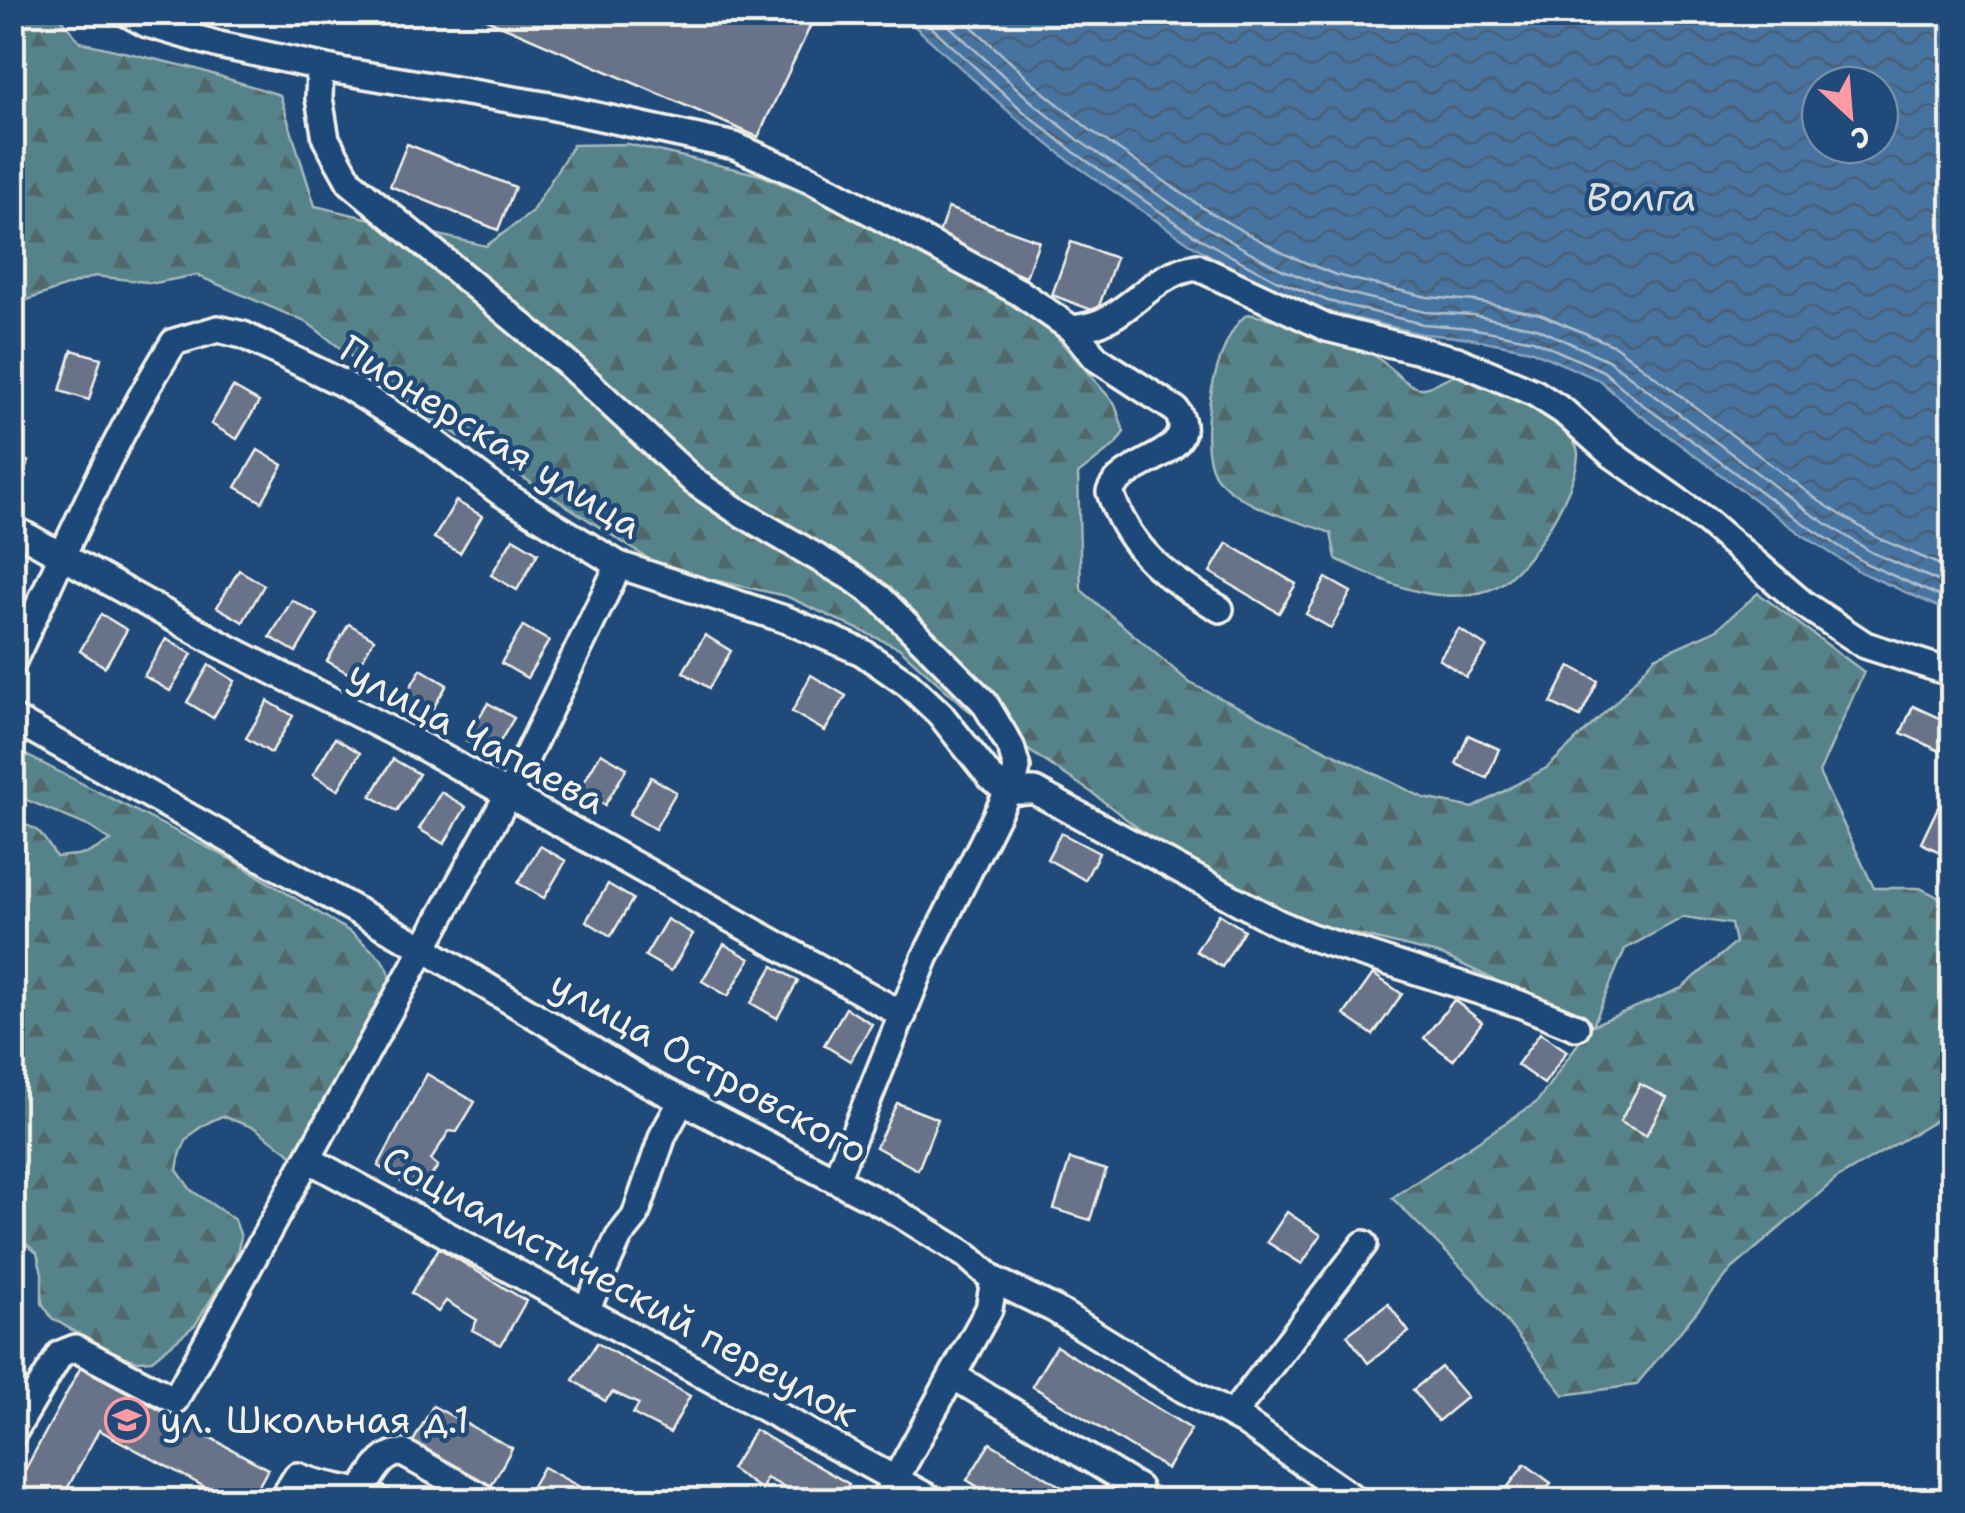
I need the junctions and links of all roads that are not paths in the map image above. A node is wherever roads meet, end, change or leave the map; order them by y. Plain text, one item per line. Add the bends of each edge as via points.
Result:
1 (125, 12) edge
2 (320, 67) junction
3 (1072, 329) junction
4 (12, 528) edge
5 (64, 554) junction
6 (620, 565) junction
7 (1220, 608) dead end
8 (12, 662) edge
9 (1952, 674) edge
10 (12, 718) edge
11 (1007, 791) junction
12 (508, 795) junction
13 (425, 949) junction
14 (903, 1016) junction
15 (1576, 1027) dead end
16 (682, 1100) junction
17 (308, 1159) junction
18 (836, 1178) junction
19 (1364, 1244) dead end
20 (994, 1280) junction
21 (586, 1310) junction
22 (955, 1377) junction
23 (1232, 1415) junction
24 (12, 1436) edge
25 (1138, 1488) dead end
26 (890, 1490) edge
27 (370, 1496) edge
28 (282, 1500) edge
29 (487, 1500) edge
30 (933, 1500) edge
31 (1356, 1500) edge

1 - 2 street via 201,40
2 - 3 street via 735,146 810,179 1018,292
2 - 11 street via 326,139 350,182 567,363 696,482 880,598 1001,725 1017,768
3 - 7 street via 1096,358 1176,410 1183,422 1177,444 1128,470 1110,492 1152,563
3 - 9 street via 1116,317 1157,281 1197,267 1327,328 1503,377 1563,410 1833,624 1865,645
4 - 5 street, улица Чапаева
5 - 6 street, Пионерская улица via 103,465 174,342 218,329 344,384
5 - 8 street
5 - 12 street, улица Чапаева
6 - 11 street, Пионерская улица via 862,652 918,694
6 - 12 street
10 - 13 street, улица Островского
11 - 14 street
11 - 15 street via 1035,791 1278,923
12 - 13 street
12 - 14 street, улица Чапаева
13 - 16 street, улица Островского
13 - 17 street
14 - 18 street
16 - 18 street, улица Островского
16 - 21 street via 635,1216
17 - 21 street, Социалистический переулок
17 - 24 street via 175,1400 75,1348 60,1354
18 - 20 street, улица Островского via 966,1255
19 - 23 street
20 - 22 street via 989,1309
20 - 23 street, улица Островского
21 - 26 street, Социалистический переулок
22 - 25 street
22 - 26 street
23 - 31 street, улица Островского
26 - 30 street, Социалистический переулок
27 - 28 street via 298,1476
27 - 29 street via 383,1459 394,1452

